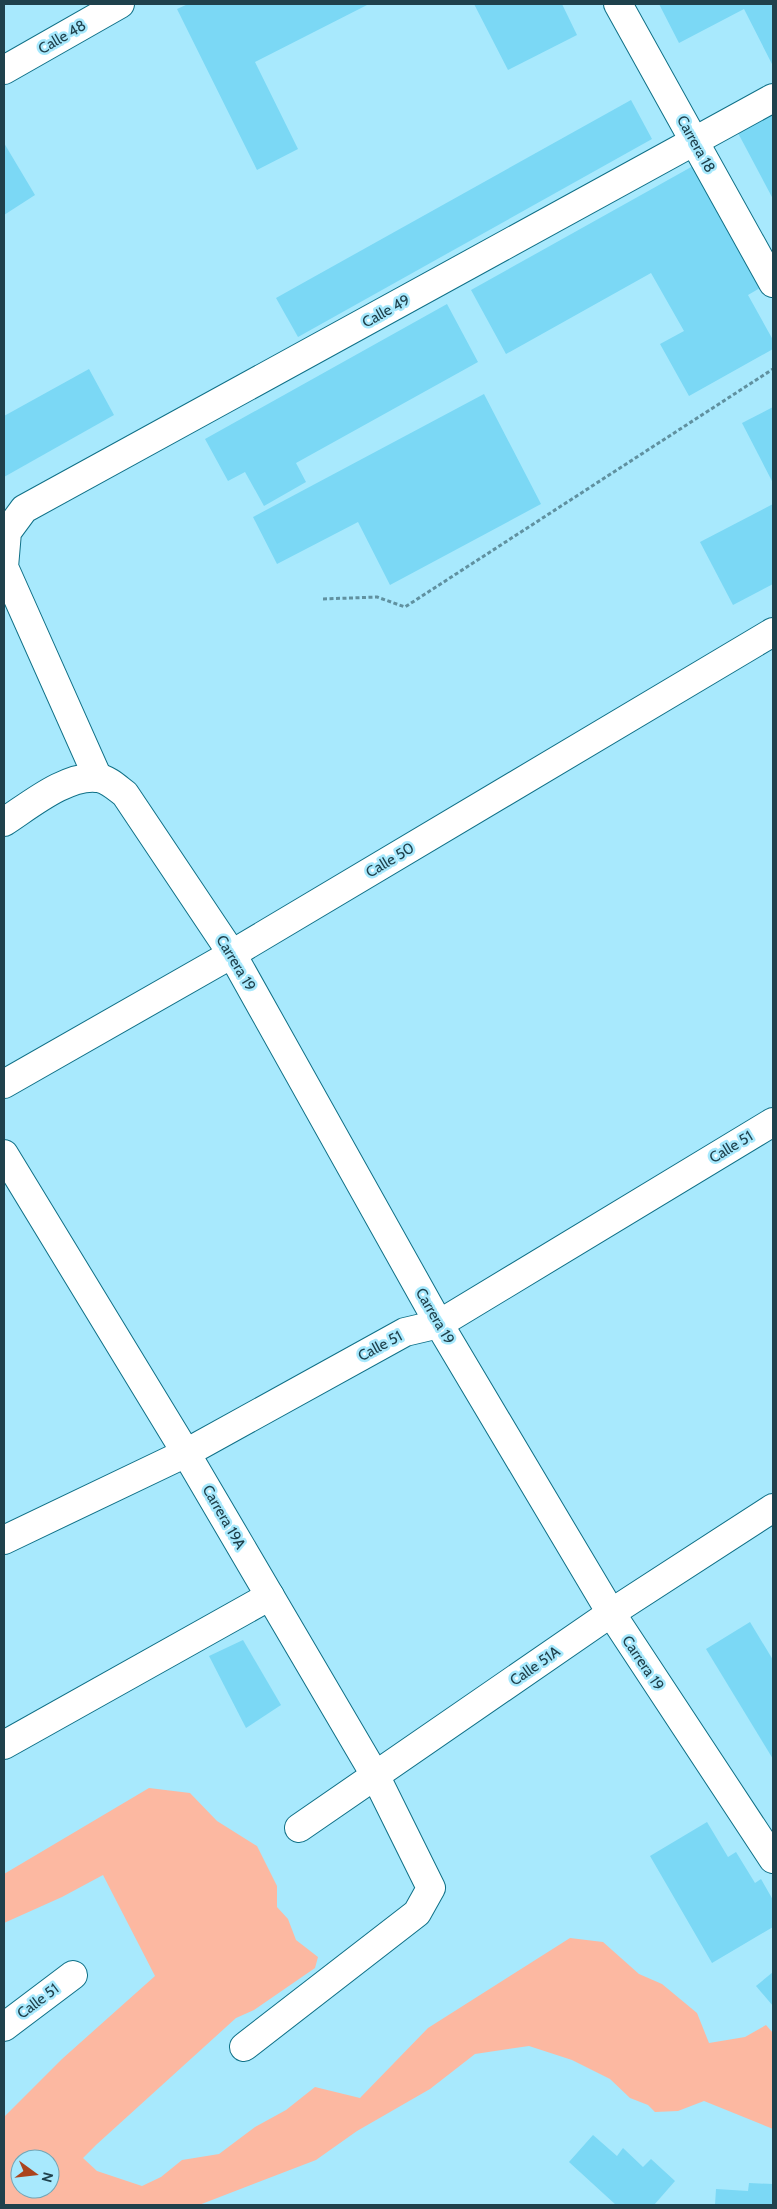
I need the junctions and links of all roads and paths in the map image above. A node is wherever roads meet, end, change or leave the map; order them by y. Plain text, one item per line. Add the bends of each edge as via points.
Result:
1 (120, 4) edge
2 (618, 4) edge
3 (4, 70) edge
4 (773, 98) edge
5 (696, 143) junction
6 (773, 284) edge
7 (773, 369) edge
8 (323, 599) dead end
9 (773, 632) edge
10 (98, 778) junction
11 (4, 822) edge
12 (232, 954) junction
13 (4, 1084) edge
14 (773, 1122) edge
15 (4, 1154) edge
16 (439, 1324) junction
17 (186, 1453) junction
18 (773, 1508) edge
19 (5, 1535) edge
20 (270, 1596) junction
21 (610, 1614) junction
22 (4, 1745) edge
23 (375, 1775) junction
24 (299, 1828) dead end
25 (773, 1859) edge
26 (73, 1975) dead end
27 (4, 2027) edge
28 (244, 2047) dead end

1 - 3 street, Calle 48
2 - 5 street, Carrera 18
4 - 5 street, Calle 49
5 - 6 street, Carrera 18
5 - 10 street, Calle 49 via 24,509 7,532 4,567
7 - 8 path via 405,607 377,597
9 - 12 street, Calle 50
10 - 11 street via 69,781
10 - 12 street, Carrera 19 via 125,794
12 - 13 street, Calle 50
12 - 16 street, Carrera 19
14 - 16 street, Calle 51
15 - 17 street, Carrera 19A
16 - 17 street, Calle 51 via 405,1332
16 - 21 street, Carrera 19
17 - 19 street, Calle 51
17 - 20 street, Carrera 19A
18 - 21 street, Calle 51A
20 - 22 street
20 - 23 street, Carrera 19A
21 - 23 street, Calle 51A
21 - 25 street, Carrera 19
23 - 24 street, Calle 51A
23 - 28 street, Carrera 19A via 431,1888 417,1913
26 - 27 street, Calle 51

